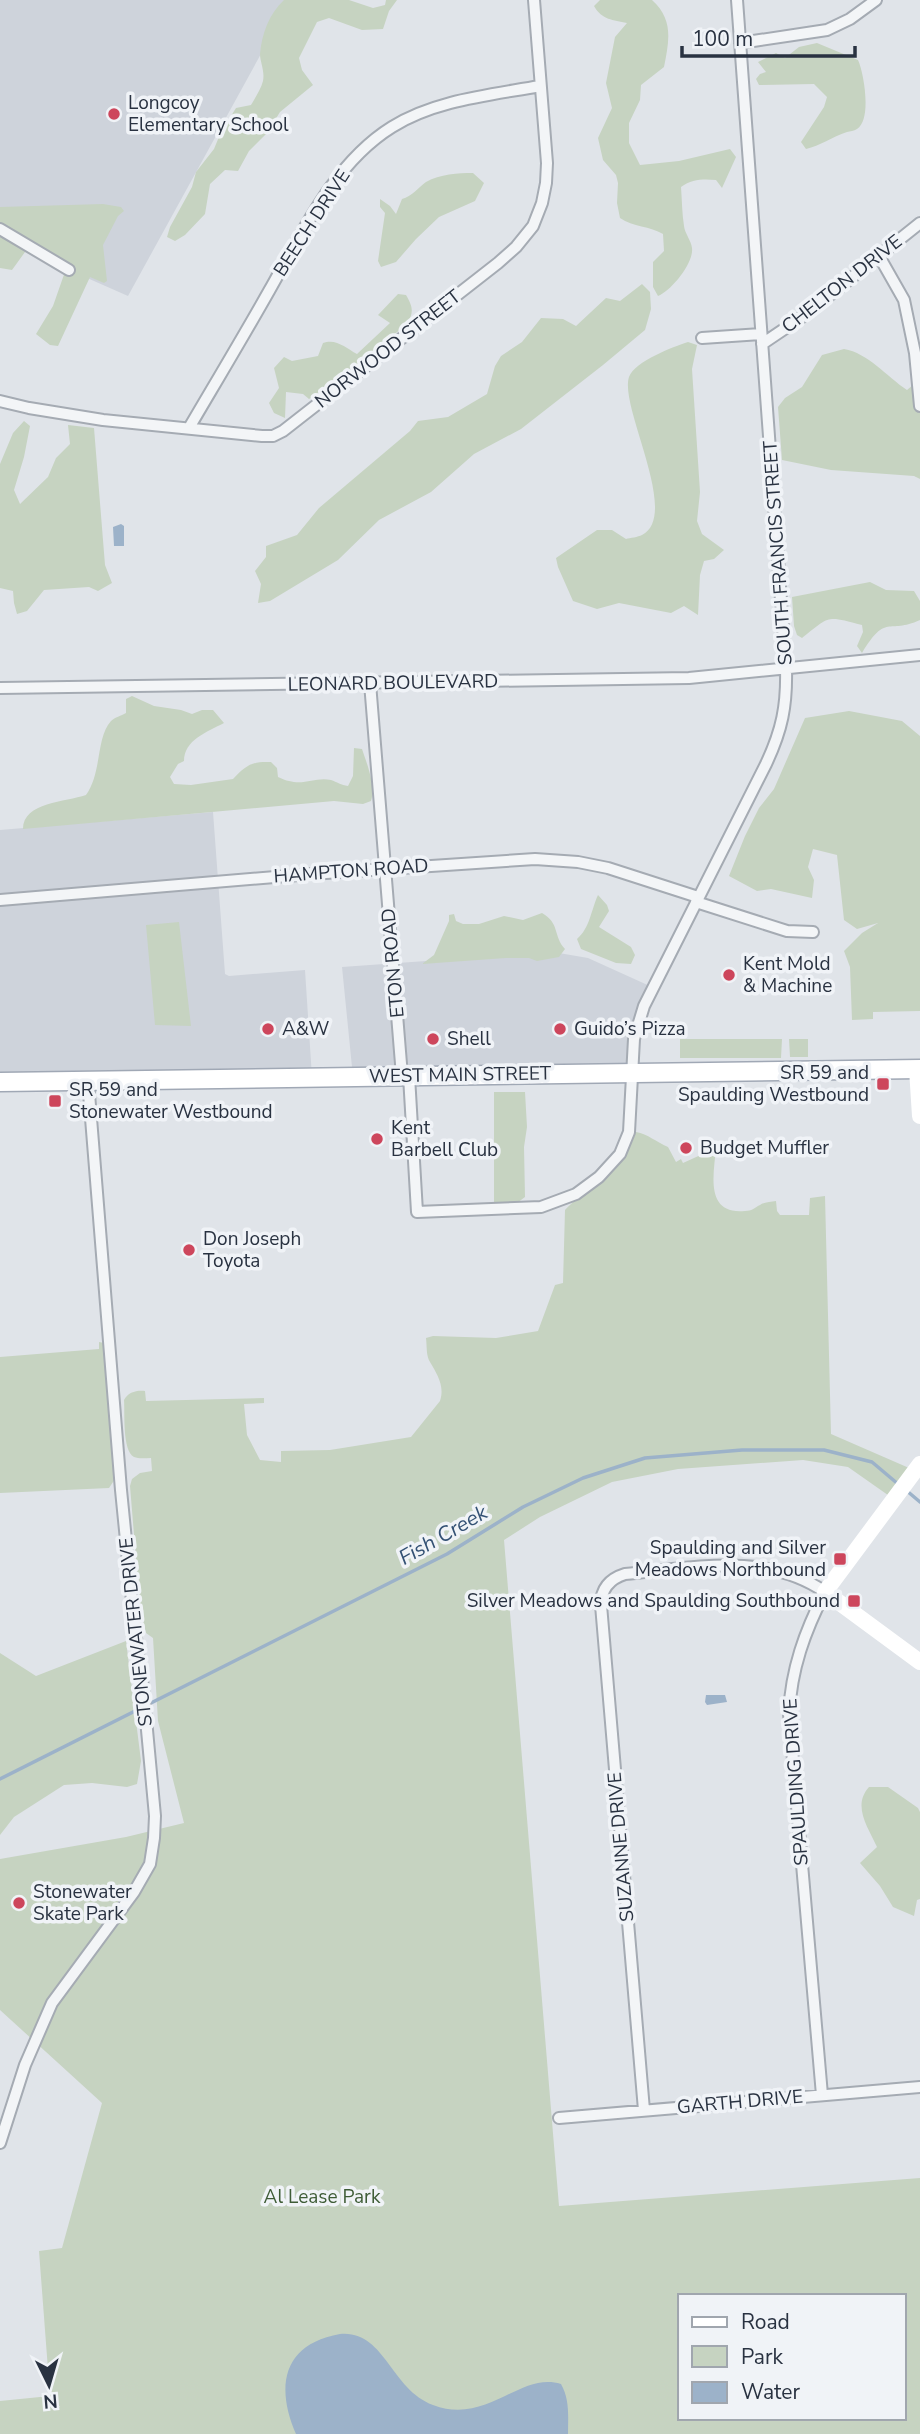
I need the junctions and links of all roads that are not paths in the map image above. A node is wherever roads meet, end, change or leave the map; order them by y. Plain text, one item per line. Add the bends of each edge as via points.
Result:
1 (534, 0) edge
2 (737, 0) edge
3 (876, 0) edge
4 (740, 43) junction
5 (540, 86) junction
6 (920, 223) edge
7 (0, 229) edge
8 (879, 256) junction
9 (69, 270) dead end
10 (702, 338) dead end
11 (762, 339) junction
12 (0, 401) edge
13 (920, 406) edge
14 (189, 428) junction
15 (920, 655) edge
16 (786, 668) junction
17 (370, 683) junction
18 (0, 688) edge
19 (384, 869) junction
20 (0, 900) edge
21 (697, 900) junction
22 (813, 932) dead end
23 (919, 1069) edge
24 (631, 1072) junction
25 (406, 1076) junction
26 (89, 1081) junction
27 (0, 1082) edge
28 (920, 1116) edge
29 (417, 1212) joint
30 (918, 1468) edge
31 (825, 1592) junction
32 (920, 1662) edge
33 (920, 2087) edge
34 (822, 2095) junction
35 (644, 2110) junction
36 (559, 2118) dead end
37 (0, 2143) edge

1 - 5 street, NORWOOD STREET
2 - 4 street, SOUTH FRANCIS STREET
3 - 4 street via 827,30
4 - 11 street, SOUTH FRANCIS STREET
5 - 14 street, BEECH DRIVE via 416,115 392,127 355,158 320,205
5 - 14 street, NORWOOD STREET via 546,183 533,226 516,247 283,431 262,436
6 - 8 street, CHELTON DRIVE
7 - 9 street
8 - 11 street, CHELTON DRIVE via 805,315
8 - 13 street via 904,300
10 - 11 street
11 - 16 street, SOUTH FRANCIS STREET
12 - 14 street, NORWOOD STREET via 78,417
15 - 16 street, LEONARD BOULEVARD
16 - 17 street, LEONARD BOULEVARD via 689,678
16 - 21 street, SOUTH FRANCIS STREET via 786,708 778,739
17 - 18 street, LEONARD BOULEVARD
17 - 19 street, ETON ROAD
19 - 20 street, HAMPTON ROAD
19 - 21 street, HAMPTON ROAD via 555,860 608,868
19 - 25 street, ETON ROAD
21 - 22 street, HAMPTON ROAD via 783,930
21 - 24 street, SOUTH FRANCIS STREET via 637,1024
23 - 24 main road, WEST MAIN STREET
23 - 28 street
24 - 25 main road, WEST MAIN STREET
24 - 29 street, SOUTH FRANCIS STREET via 631,1118 625,1143 612,1165 576,1194 530,1208
25 - 26 main road, WEST MAIN STREET
25 - 29 street, ETON ROAD
26 - 27 main road, WEST MAIN STREET
26 - 37 street, STONEWATER DRIVE via 121,1490 155,1816 150,1864 52,2003 25,2065
30 - 31 street, SPAULDING DRIVE
31 - 32 street
31 - 34 street, SPAULDING DRIVE via 803,1639 790,1687 789,1714
31 - 35 street, SUZANNE DRIVE via 788,1573 745,1565 625,1574 607,1585 601,1597
33 - 34 street, GARTH DRIVE
34 - 35 street, GARTH DRIVE
35 - 36 street, GARTH DRIVE

